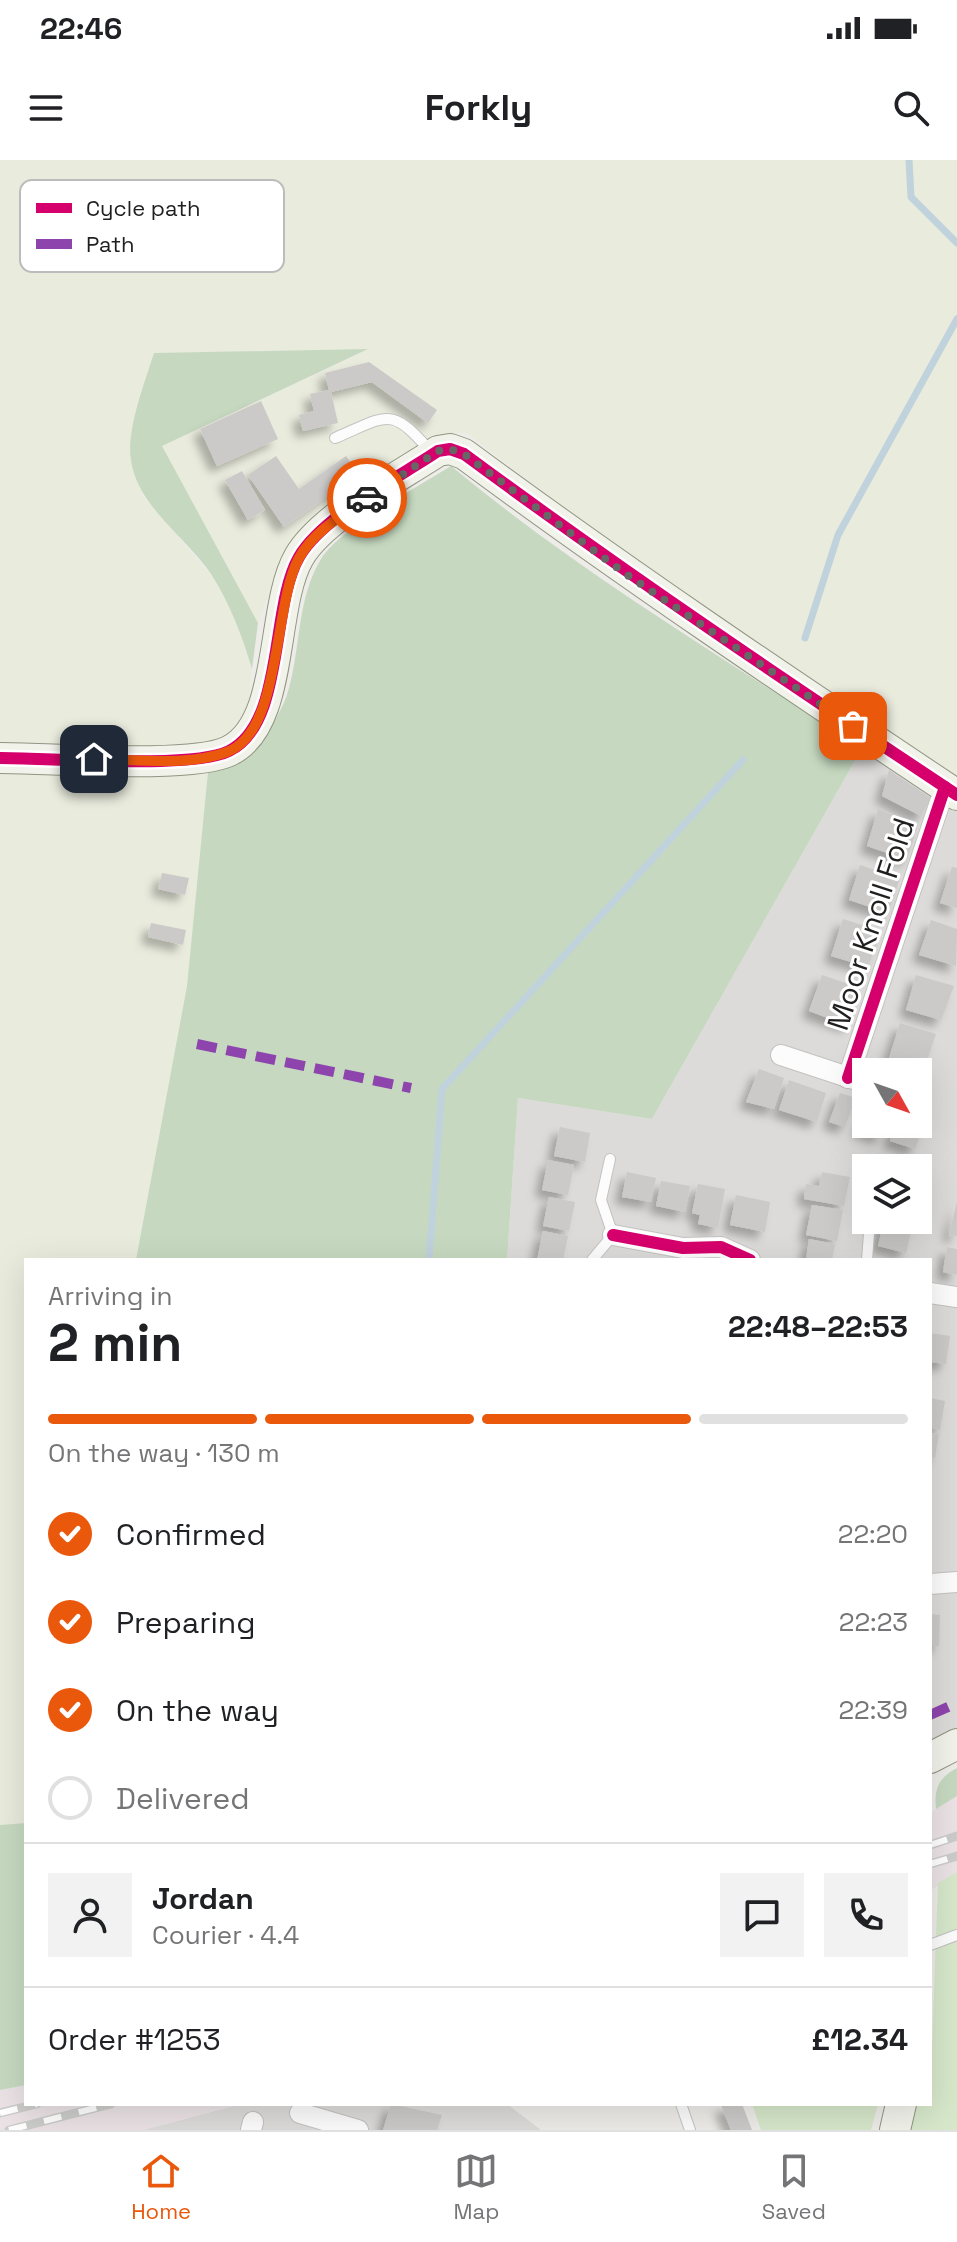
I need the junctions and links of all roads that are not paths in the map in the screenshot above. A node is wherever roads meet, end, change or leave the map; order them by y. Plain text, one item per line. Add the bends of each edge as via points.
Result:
1 (335, 438) dead end
2 (433, 454) junction
3 (0, 758) edge
4 (951, 791) edge
5 (781, 1055) dead end
6 (864, 1058) edge
7 (852, 1079) edge
8 (610, 1159) dead end
9 (869, 1234) edge
10 (613, 1235) junction
11 (594, 1258) edge
12 (746, 1258) edge
13 (867, 1258) edge
14 (932, 1293) edge
15 (957, 1297) edge
16 (957, 1582) edge
17 (932, 1584) edge
18 (957, 1744) edge
19 (932, 1757) edge
20 (957, 1935) edge
21 (932, 1944) edge
22 (682, 2106) edge
23 (901, 2106) edge
24 (300, 2113) dead end
25 (358, 2130) edge
26 (690, 2130) edge
27 (895, 2130) edge

1 - 2 lane via 385,416 400,419
2 - 3 street via 319,531 299,556 263,712 248,736 230,751 195,760
2 - 4 street via 450,449 464,454 623,572
4 - 6 street, Moor Knoll Fold
5 - 7 street, Moor Knoll Fold
8 - 10 lane via 601,1200
9 - 13 lane
10 - 11 lane
10 - 12 street via 683,1248 721,1247
14 - 15 street
16 - 17 street
18 - 19 street
20 - 21 lane
22 - 26 lane
23 - 27 street
24 - 25 street

